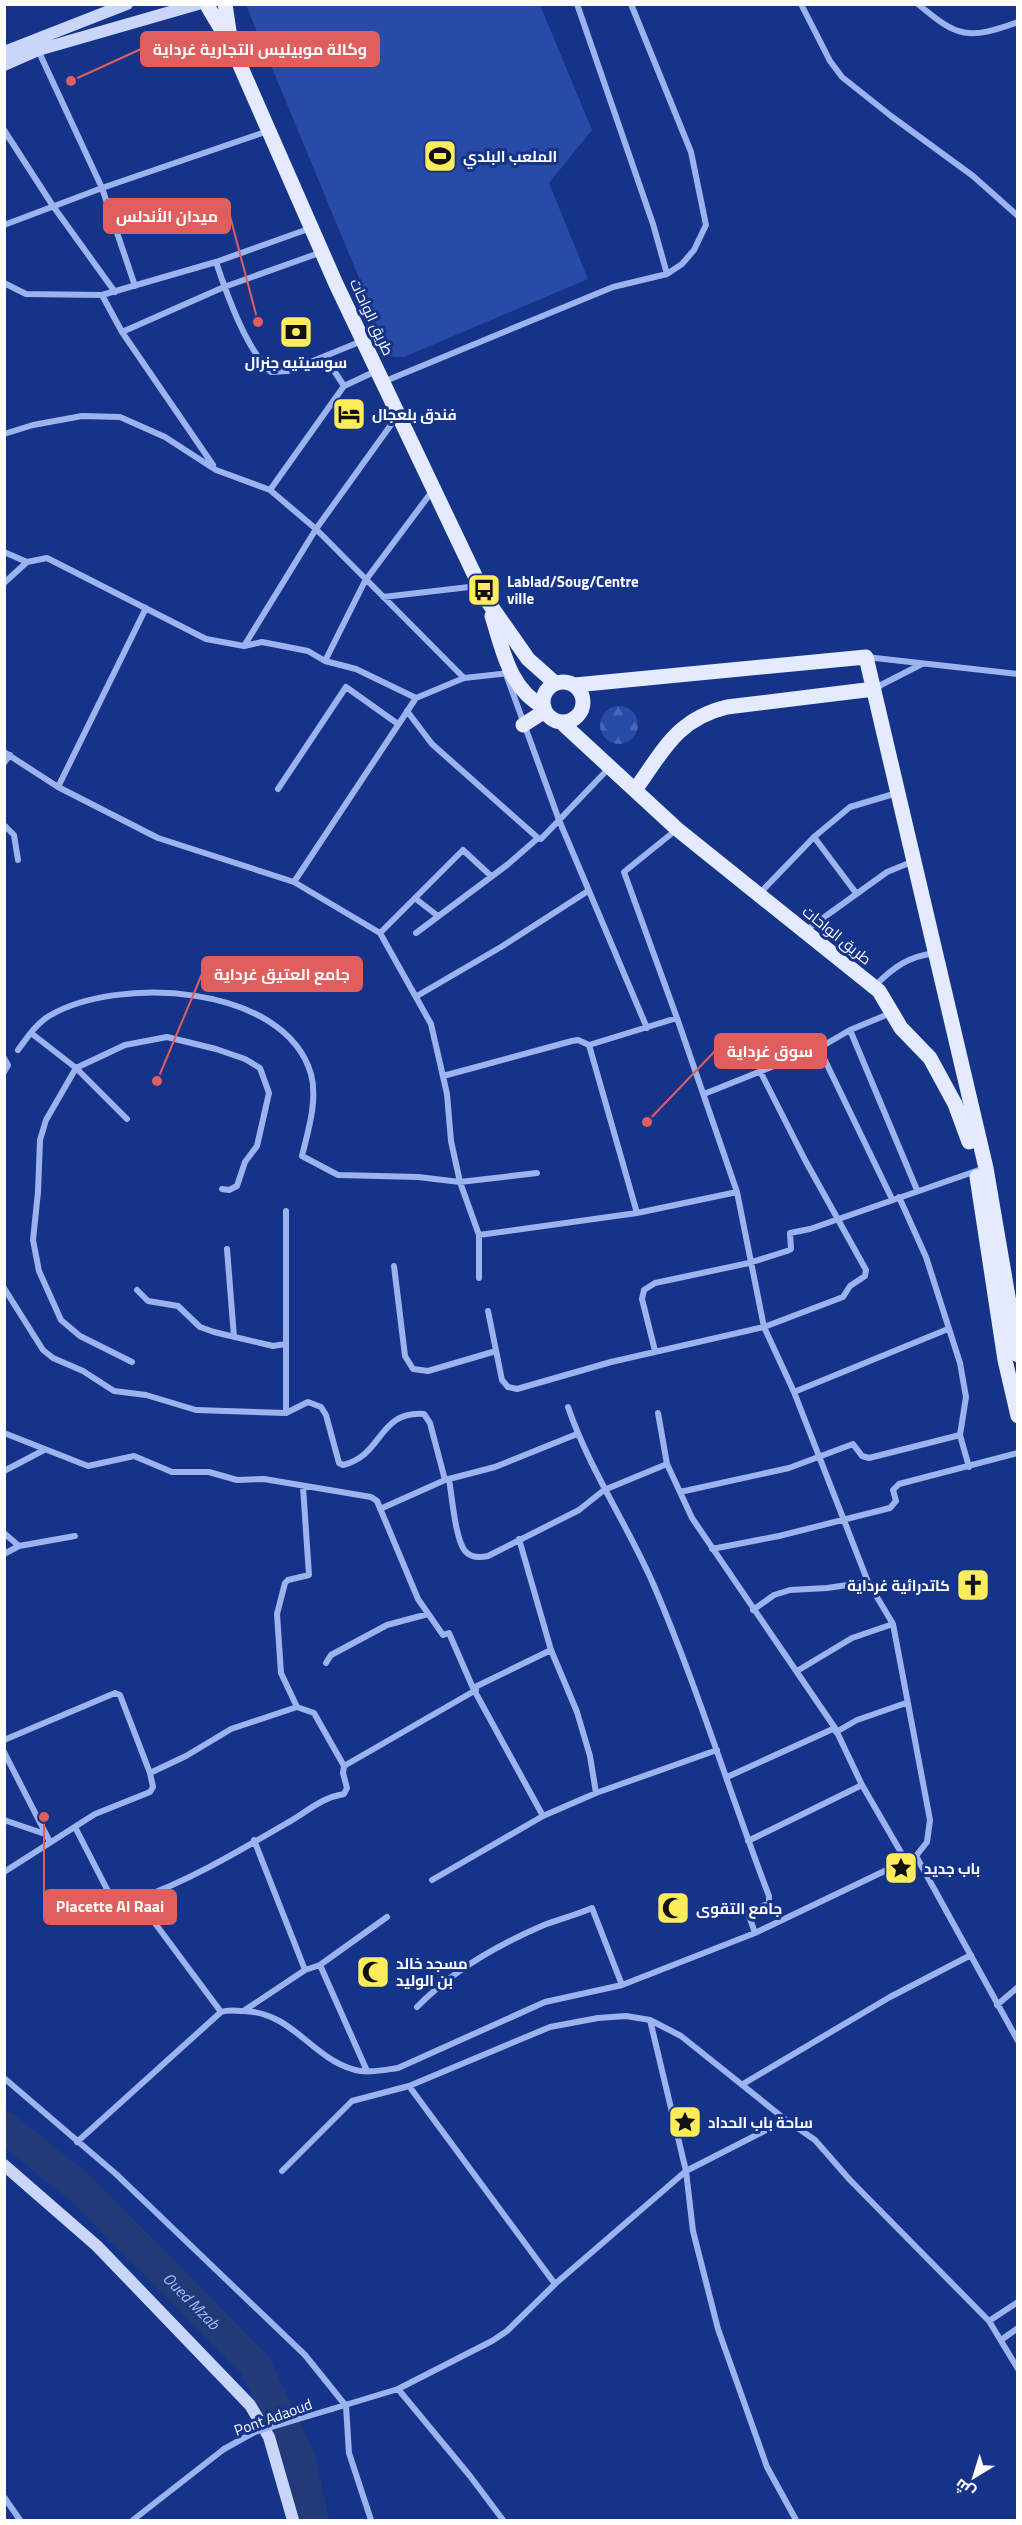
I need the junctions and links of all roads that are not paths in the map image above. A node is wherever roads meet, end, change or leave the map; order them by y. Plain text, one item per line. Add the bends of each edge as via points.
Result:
1 (127, 4) edge
2 (225, 4) edge
3 (577, 4) edge
4 (631, 4) edge
5 (801, 4) edge
6 (918, 4) edge
7 (205, 5) edge
8 (1017, 22) edge
9 (232, 47) junction
10 (38, 50) junction
11 (4, 52) edge
12 (4, 65) edge
13 (4, 130) edge
14 (269, 130) junction
15 (102, 188) junction
16 (53, 206) junction
17 (1017, 216) edge
18 (4, 225) edge
19 (312, 228) junction
20 (322, 252) junction
21 (216, 262) junction
22 (667, 274) junction
23 (4, 283) edge
24 (135, 286) junction
25 (224, 287) junction
26 (114, 292) junction
27 (102, 295) junction
28 (123, 332) junction
29 (364, 341) junction
30 (325, 357) junction
31 (380, 376) junction
32 (344, 386) junction
33 (398, 414) junction
34 (4, 434) edge
35 (216, 470) junction
36 (434, 489) junction
37 (270, 490) junction
38 (316, 529) junction
39 (4, 552) edge
40 (27, 562) junction
41 (365, 580) junction
42 (4, 583) edge
43 (482, 593) junction
44 (383, 597) junction
45 (146, 608) junction
46 (244, 646) junction
47 (866, 657) junction
48 (325, 662) junction
49 (922, 664) junction
50 (508, 674) junction
51 (1017, 674) edge
52 (464, 678) junction
53 (555, 683) junction
54 (575, 685) junction
55 (874, 689) junction
56 (416, 698) junction
57 (545, 709) junction
58 (407, 711) junction
59 (561, 722) junction
60 (398, 724) junction
61 (524, 725) junction
62 (7, 754) edge
63 (4, 763) edge
64 (610, 768) junction
65 (58, 787) junction
66 (278, 789) dead end
67 (635, 790) junction
68 (898, 792) junction
69 (559, 820) junction
70 (4, 825) edge
71 (677, 829) junction
72 (814, 837) junction
73 (538, 838) junction
74 (18, 860) dead end
75 (915, 861) junction
76 (491, 876) junction
77 (294, 882) junction
78 (588, 891) junction
79 (856, 893) junction
80 (758, 894) junction
81 (416, 899) junction
82 (438, 916) junction
83 (804, 932) junction
84 (380, 933) junction
85 (416, 933) dead end
86 (937, 953) junction
87 (874, 987) junction
88 (417, 996) junction
89 (891, 1012) junction
90 (677, 1018) junction
91 (647, 1028) junction
92 (850, 1030) junction
93 (31, 1033) junction
94 (589, 1045) junction
95 (819, 1048) junction
96 (18, 1050) dead end
97 (4, 1058) edge
98 (76, 1068) junction
99 (4, 1072) edge
100 (761, 1073) junction
101 (443, 1076) junction
102 (704, 1094) junction
103 (127, 1119) dead end
104 (981, 1169) junction
105 (537, 1173) dead end
106 (460, 1182) junction
107 (222, 1189) dead end
108 (917, 1190) junction
109 (737, 1192) junction
110 (896, 1198) junction
111 (286, 1211) dead end
112 (637, 1213) junction
113 (837, 1219) junction
114 (479, 1235) junction
115 (228, 1249) dead end
116 (749, 1263) junction
117 (394, 1266) dead end
118 (479, 1278) dead end
119 (4, 1288) edge
120 (136, 1290) dead end
121 (488, 1311) dead end
122 (764, 1327) junction
123 (948, 1329) junction
124 (234, 1337) junction
125 (285, 1344) junction
126 (496, 1351) junction
127 (656, 1351) junction
128 (1017, 1354) edge
129 (132, 1362) dead end
130 (794, 1392) junction
131 (568, 1407) dead end
132 (286, 1413) junction
133 (658, 1413) dead end
134 (1017, 1416) edge
135 (4, 1433) edge
136 (577, 1434) junction
137 (960, 1435) junction
138 (44, 1450) junction
139 (1017, 1453) edge
140 (818, 1458) junction
141 (668, 1464) junction
142 (969, 1467) junction
143 (4, 1471) edge
144 (447, 1479) junction
145 (303, 1487) junction
146 (604, 1490) junction
147 (680, 1492) junction
148 (380, 1509) junction
149 (845, 1521) junction
150 (4, 1533) edge
151 (75, 1536) dead end
152 (519, 1539) junction
153 (19, 1546) junction
154 (712, 1549) junction
155 (4, 1554) edge
156 (868, 1581) junction
157 (753, 1610) junction
158 (428, 1614) junction
159 (893, 1624) junction
160 (550, 1650) junction
161 (326, 1663) dead end
162 (797, 1671) junction
163 (475, 1689) junction
164 (906, 1703) junction
165 (297, 1707) junction
166 (836, 1730) junction
167 (4, 1740) edge
168 (717, 1750) junction
169 (4, 1752) edge
170 (344, 1766) junction
171 (150, 1773) junction
172 (727, 1777) junction
173 (862, 1785) junction
174 (596, 1793) junction
175 (543, 1816) junction
176 (4, 1820) edge
177 (75, 1827) junction
178 (45, 1834) junction
179 (254, 1840) junction
180 (748, 1841) junction
181 (50, 1842) junction
182 (916, 1856) junction
183 (906, 1862) junction
184 (4, 1872) edge
185 (432, 1880) dead end
186 (137, 1899) junction
187 (387, 1917) dead end
188 (755, 1933) junction
189 (971, 1955) junction
190 (320, 1965) junction
191 (305, 1970) junction
192 (622, 1986) junction
193 (1017, 1987) edge
194 (998, 2005) junction
195 (417, 2007) dead end
196 (243, 2011) junction
197 (221, 2012) junction
198 (650, 2020) junction
199 (1017, 2041) edge
200 (367, 2071) junction
201 (4, 2078) edge
202 (743, 2084) junction
203 (409, 2086) junction
204 (786, 2120) junction
205 (76, 2142) junction
206 (4, 2165) edge
207 (282, 2171) dead end
208 (686, 2171) junction
209 (555, 2283) junction
210 (1017, 2302) edge
211 (989, 2321) junction
212 (1017, 2328) edge
213 (1001, 2340) junction
214 (1017, 2369) edge
215 (398, 2389) junction
216 (346, 2406) junction
217 (4, 2497) edge
218 (20, 2520) edge
219 (133, 2520) edge
220 (293, 2520) edge
221 (371, 2520) edge
222 (503, 2520) edge
223 (796, 2520) edge

1 - 11 street
2 - 9 main road, طريق الواحات
3 - 22 street
4 - 22 street via 691,152 705,212 701,240 682,264
5 - 17 street via 830,62 842,77 974,176
6 - 8 street via 958,33 984,34
7 - 9 main road, طريق الواحات
7 - 10 street
9 - 14 main road, طريق الواحات
10 - 12 street
10 - 15 street
13 - 16 street
14 - 15 street
14 - 19 main road, طريق الواحات
15 - 16 street
15 - 24 street
16 - 18 street
16 - 26 street
19 - 20 main road, طريق الواحات
19 - 21 street
20 - 25 street
20 - 29 main road, طريق الواحات
21 - 24 street
21 - 25 street
22 - 31 street via 614,287
23 - 27 street via 26,294
24 - 26 street
25 - 28 street
25 - 30 street via 256,355 271,372 280,373
26 - 27 street
27 - 28 street
28 - 35 street
29 - 30 street
29 - 31 main road, طريق الواحات
30 - 32 street
31 - 32 street
31 - 33 main road, طريق الواحات
32 - 37 street
33 - 36 main road, طريق الواحات
33 - 38 street
34 - 35 street via 82,416 120,417 165,437
35 - 37 street
36 - 41 street
36 - 43 main road, طريق الواحات
37 - 38 street
38 - 41 street
38 - 46 street
39 - 40 street
40 - 42 street
40 - 45 street via 38,558 55,560
41 - 44 street
41 - 48 street
43 - 44 street
43 - 50 main road, طريق الواحات
43 - 53 main road, طريق الواحات via 528,659
44 - 52 street
45 - 46 street via 206,639
45 - 65 street
46 - 48 street via 262,642 286,646 308,651
47 - 49 street
47 - 54 main road
47 - 55 main road, طريق الواحات
48 - 56 street via 356,669
49 - 51 street
49 - 55 street
50 - 52 street
50 - 57 main road, طريق الواحات
50 - 61 street
52 - 56 street
53 - 54 main road
53 - 57 main road via 547,690
54 - 59 main road via 582,695 583,707 572,720
55 - 67 main road via 708,711 680,731
55 - 68 main road, طريق الواحات
56 - 58 street
57 - 59 main road
57 - 61 main road
58 - 60 street
58 - 73 street via 432,744
59 - 64 main road, طريق الواحات
60 - 66 street via 345,687
60 - 77 street
61 - 69 street
62 - 63 street
62 - 65 street
64 - 67 main road, طريق الواحات
64 - 69 street
65 - 77 street via 158,838
67 - 71 main road, طريق الواحات
68 - 72 street via 850,807
68 - 75 main road, طريق الواحات
69 - 73 street
69 - 78 street
70 - 74 street via 14,835
71 - 80 main road, طريق الواحات
71 - 90 street via 624,872
72 - 79 street
72 - 80 street
73 - 76 street
75 - 79 street via 887,872
75 - 86 main road, طريق الواحات
76 - 81 street via 463,850
76 - 82 street
77 - 84 street
78 - 88 street
78 - 91 street
79 - 83 street
80 - 83 main road, طريق الواحات
81 - 82 street
81 - 84 street
82 - 85 street
83 - 87 main road, طريق الواحات
84 - 88 street
86 - 87 street via 903,961
86 - 104 main road, طريق الواحات
87 - 89 main road, طريق الواحات
88 - 101 street via 431,1024
89 - 92 street
89 - 104 main road, طريق الواحات via 930,1058 955,1104
90 - 91 street
90 - 102 street
91 - 94 street
92 - 95 street
92 - 108 street
93 - 96 street
93 - 98 street
93 - 106 street via 48,1017 74,1005 122,993 205,998 256,1012 294,1045 312,1076 311,1115 302,1156 338,1175
94 - 101 street via 572,1041
94 - 112 street
95 - 100 street
95 - 110 street
97 - 99 street via 9,1065
98 - 103 street
98 - 107 street via 125,1045 167,1037 216,1049 260,1068 269,1093 258,1146 245,1162 237,1186
98 - 129 street via 46,1120 40,1140 33,1240 39,1270 61,1320 80,1336
100 - 102 street
100 - 113 street
101 - 106 street
102 - 109 street
104 - 108 street
104 - 128 main road, طريق الواحات
104 - 134 main road, طريق الواحات via 1005,1360
105 - 106 street
106 - 114 street
108 - 110 street
109 - 112 street
109 - 116 street
110 - 113 street
110 - 123 street via 926,1257
111 - 125 street
112 - 114 street
113 - 116 street via 790,1233 790,1250
113 - 122 street via 864,1265 865,1276 850,1286 843,1297
114 - 118 street
115 - 124 street
116 - 122 street
116 - 127 street via 655,1282 644,1290 642,1299
117 - 126 street via 405,1356 413,1369 428,1371
119 - 132 street via 43,1350 114,1391 159,1398 196,1410
120 - 124 street via 148,1301 178,1306 200,1327
121 - 126 street
122 - 127 street
122 - 130 street
123 - 130 street
123 - 137 street via 966,1397
124 - 125 street via 273,1346
125 - 132 street
126 - 127 street via 502,1380 517,1389
130 - 140 street
131 - 136 street
132 - 144 street via 308,1402 321,1407 339,1463 343,1465 364,1457 395,1419 424,1414
133 - 141 street
135 - 138 street
136 - 144 street via 495,1467
136 - 146 street
137 - 140 street via 869,1458 862,1456 853,1444
137 - 142 street
138 - 143 street
138 - 145 street via 88,1466 135,1456 172,1472 209,1472 237,1480 264,1479
139 - 142 street
140 - 147 street
140 - 149 street
141 - 146 street
141 - 147 street
142 - 149 street via 899,1484 893,1490 894,1506
144 - 148 street
144 - 152 street via 466,1553 479,1558 488,1556
145 - 148 street via 371,1497
145 - 165 street via 309,1575 285,1583 277,1614 281,1673
146 - 152 street via 579,1510
146 - 168 street via 684,1655
147 - 154 street
148 - 158 street
149 - 154 street
149 - 156 street
150 - 153 street
151 - 153 street
152 - 160 street
153 - 155 street
154 - 157 street
156 - 157 street via 790,1590 774,1595
156 - 159 street
157 - 162 street
158 - 161 street via 387,1625 331,1655
158 - 163 street via 443,1635 449,1633
159 - 162 street via 852,1638
159 - 164 street
160 - 163 street
160 - 174 street via 577,1712
162 - 166 street
163 - 170 street
163 - 175 street
164 - 166 street
164 - 182 street via 930,1820 927,1842
165 - 170 street via 314,1713
165 - 171 street via 231,1729
166 - 172 street
166 - 173 street
167 - 171 street via 116,1694 120,1695
168 - 172 street
168 - 174 street
169 - 178 street
170 - 179 street via 344,1794 323,1798
171 - 177 street via 150,1792 95,1814
172 - 180 street
173 - 180 street
173 - 183 street
174 - 175 street
175 - 185 street
176 - 178 street
177 - 181 street
177 - 186 street via 112,1899
178 - 181 street
179 - 186 street via 170,1888
179 - 191 street
180 - 188 street via 769,1899 769,1903 748,1913
181 - 184 street
182 - 183 street
182 - 189 street
183 - 188 street
186 - 197 street
187 - 190 street
188 - 192 street
189 - 194 street
189 - 202 street via 890,1997
190 - 191 street
190 - 200 street
191 - 196 street
192 - 195 street via 592,1908 544,1925 483,1955 444,1981
192 - 200 street via 545,2002 398,2068
193 - 194 street
194 - 199 street
196 - 197 street
196 - 200 street via 264,2012 277,2018 342,2065
197 - 205 street
198 - 202 street via 681,2036
198 - 203 street via 626,2016 550,2026
198 - 208 street
201 - 205 street
202 - 204 street
203 - 207 street via 352,2101
203 - 209 street
204 - 208 street, Pont Adaoud
204 - 211 street via 815,2140
205 - 216 street via 116,2174 305,2355
206 - 220 street via 97,2246 250,2405 272,2445
208 - 209 street, Pont Adaoud
208 - 223 street via 693,2231 718,2329 767,2467
209 - 215 street, Pont Adaoud via 507,2331
210 - 211 street
211 - 213 street
212 - 213 street
213 - 214 street
215 - 216 street, Pont Adaoud
215 - 222 street
216 - 219 street, Pont Adaoud, bridge via 255,2432 224,2449
216 - 221 street via 349,2453
217 - 218 street

